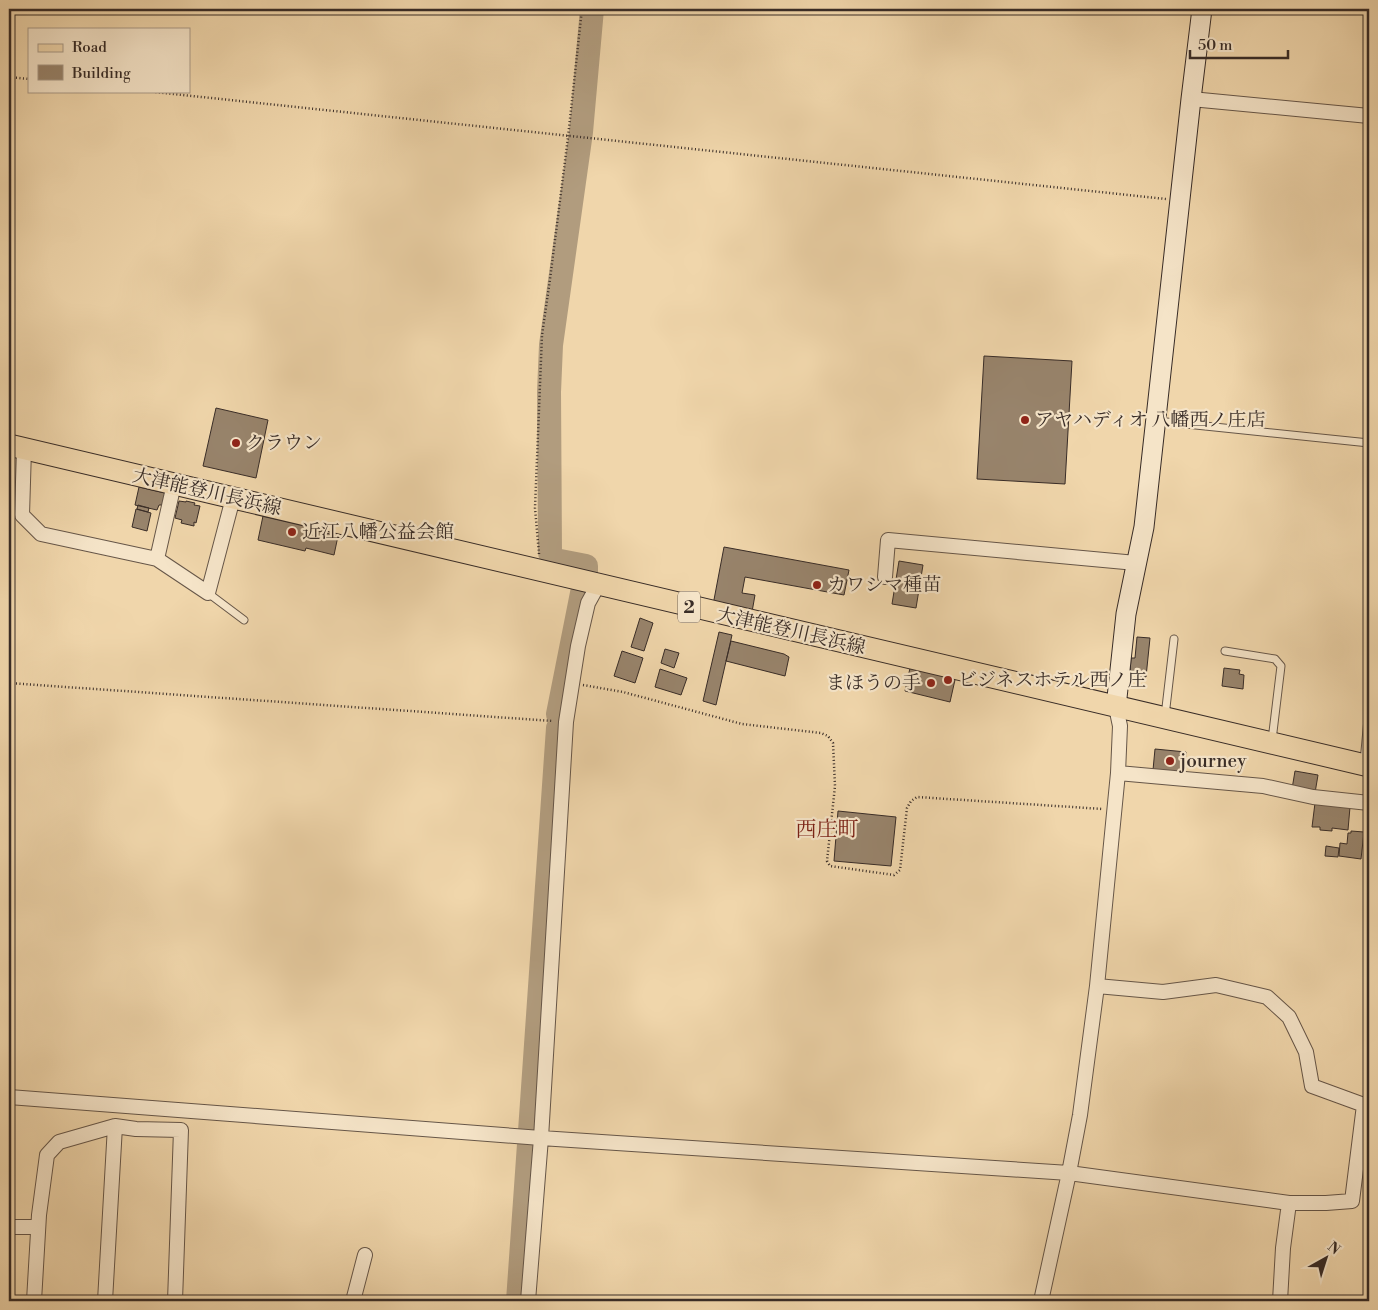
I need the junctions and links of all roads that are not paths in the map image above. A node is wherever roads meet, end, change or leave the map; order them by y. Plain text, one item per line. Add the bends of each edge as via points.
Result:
1 (1202, 9) edge
2 (1190, 99) junction
3 (1369, 116) edge
4 (1157, 421) junction
5 (1369, 443) edge
6 (16, 447) edge
7 (174, 484) junction
8 (233, 498) junction
9 (157, 559) junction
10 (1136, 562) junction
11 (884, 577) dead end
12 (598, 585) junction
13 (208, 593) junction
14 (244, 620) dead end
15 (1174, 639) dead end
16 (1225, 652) dead end
17 (1116, 707) junction
18 (1369, 708) edge
19 (1164, 718) junction
20 (1272, 743) junction
21 (1367, 766) edge
22 (1118, 773) junction
23 (1369, 803) edge
24 (1097, 986) junction
25 (9, 1097) edge
26 (115, 1126) junction
27 (541, 1138) junction
28 (1069, 1173) junction
29 (1289, 1203) junction
30 (9, 1227) edge
31 (38, 1228) junction
32 (366, 1255) dead end
33 (34, 1301) edge
34 (105, 1301) edge
35 (175, 1301) edge
36 (353, 1301) edge
37 (528, 1301) edge
38 (1041, 1301) edge
39 (1280, 1301) edge

1 - 2 street
2 - 3 street
2 - 4 street
4 - 5 lane
4 - 10 street via 1144,527
6 - 7 main road, 大津能登川長浜線 / 2
6 - 9 street via 22,515 40,534
7 - 8 main road, 大津能登川長浜線 / 2
7 - 9 street
8 - 12 main road, 大津能登川長浜線 / 2
8 - 13 street
9 - 13 street
10 - 11 street via 888,540
10 - 17 street via 1126,614
12 - 17 main road, 大津能登川長浜線 / 2
12 - 27 street via 588,603 566,722
13 - 14 lane
15 - 19 lane
16 - 20 lane via 1275,659 1281,666
17 - 19 main road, 大津能登川長浜線 / 2
17 - 22 street via 1120,726
18 - 21 lane
19 - 20 main road, 大津能登川長浜線 / 2
20 - 21 main road, 大津能登川長浜線 / 2
22 - 23 street via 1263,786 1313,797
22 - 24 street
24 - 28 street
24 - 29 street via 1163,992 1216,985 1267,997 1289,1017 1306,1052 1312,1086 1364,1105 1352,1201
25 - 27 street
26 - 31 street via 59,1142 47,1155
26 - 34 street
26 - 35 street via 181,1130
27 - 28 street
27 - 37 street
28 - 29 street
28 - 38 street
29 - 39 street
30 - 31 street
31 - 33 street
32 - 36 street

